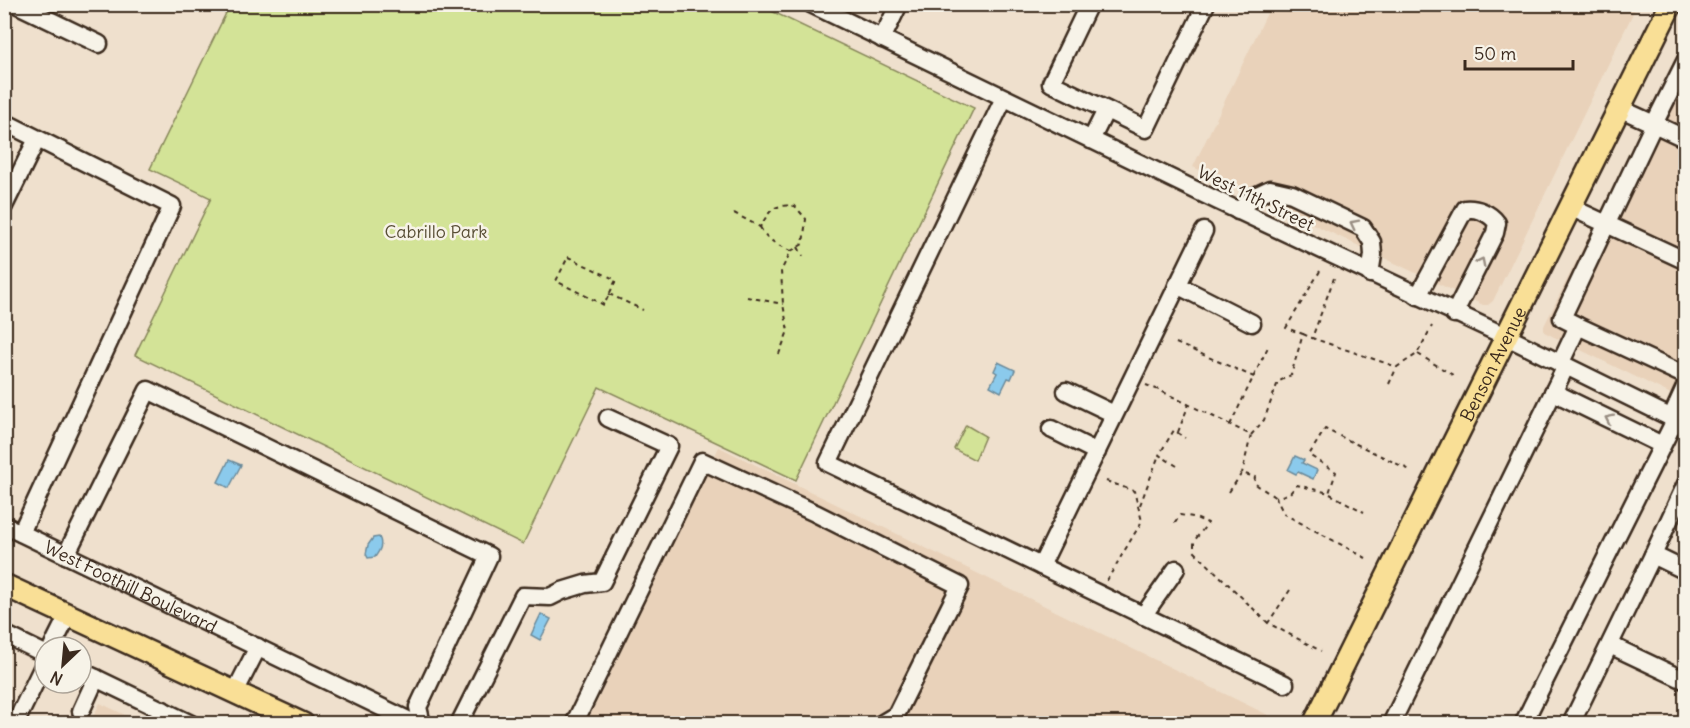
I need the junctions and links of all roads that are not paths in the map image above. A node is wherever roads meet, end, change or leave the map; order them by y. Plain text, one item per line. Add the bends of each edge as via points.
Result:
1 (16, 4) edge
2 (811, 4) edge
3 (899, 4) edge
4 (1089, 4) edge
5 (1206, 4) edge
6 (1671, 4) edge
7 (882, 39) junction
8 (99, 44) dead end
9 (1686, 60) edge
10 (1004, 98) junction
11 (1619, 108) junction
12 (1106, 110) junction
13 (4, 122) edge
14 (1654, 124) junction
15 (37, 139) junction
16 (1686, 139) edge
17 (1092, 140) junction
18 (4, 206) edge
19 (1570, 207) junction
20 (1238, 211) junction
21 (1605, 225) junction
22 (1204, 231) dead end
23 (1686, 261) edge
24 (1370, 274) junction
25 (1177, 285) junction
26 (1418, 296) junction
27 (1454, 314) junction
28 (1252, 323) dead end
29 (1578, 326) junction
30 (1506, 337) junction
31 (1563, 365) junction
32 (1686, 376) edge
33 (1686, 385) edge
34 (1066, 391) dead end
35 (1553, 392) junction
36 (1114, 414) junction
37 (608, 418) dead end
38 (1677, 421) edge
39 (1051, 429) dead end
40 (1662, 445) junction
41 (1097, 452) junction
42 (1686, 484) edge
43 (4, 525) edge
44 (21, 533) junction
45 (66, 555) junction
46 (1653, 555) junction
47 (1041, 566) junction
48 (1176, 569) dead end
49 (1686, 571) edge
50 (4, 585) edge
51 (68, 615) junction
52 (1143, 616) junction
53 (4, 634) edge
54 (58, 635) edge
55 (1610, 645) junction
56 (258, 647) junction
57 (33, 648) edge
58 (93, 677) edge
59 (96, 678) junction
60 (1686, 681) edge
61 (1285, 684) dead end
62 (33, 686) edge
63 (235, 692) junction
64 (81, 711) dead end
65 (160, 717) edge
66 (15, 723) edge
67 (191, 723) edge
68 (303, 723) edge
69 (417, 723) edge
70 (422, 723) edge
71 (459, 723) edge
72 (574, 723) edge
73 (880, 723) edge
74 (1314, 723) edge
75 (1391, 723) edge
76 (1523, 723) edge
77 (1571, 723) edge

1 - 8 street
2 - 7 street, West 11th Street
3 - 7 street
4 - 12 street via 1051,84
5 - 12 street via 1146,129
6 - 11 main road, Benson Avenue
7 - 10 street, West 11th Street
9 - 14 street
10 - 17 street, West 11th Street
10 - 47 street via 828,463
11 - 14 street
11 - 19 main road, Benson Avenue
12 - 17 street
13 - 15 street
14 - 16 street
14 - 21 street
15 - 18 street
15 - 44 street via 172,206
17 - 20 street, West 11th Street
19 - 21 street
19 - 30 main road, Benson Avenue
20 - 24 street, West 11th Street
24 -> 20 street via 1372,242 1363,228 1333,213 1292,194 1270,189 1253,197
21 - 23 street
21 - 29 street via 1562,318
22 - 25 street
24 - 26 street, West 11th Street
25 - 28 street
25 - 36 street
26 - 27 street, West 11th Street
27 -> 26 street via 1495,233 1497,223 1492,217 1474,208 1465,209
27 - 30 street, West 11th Street
29 - 31 street
29 - 32 street
30 - 31 street, West 11th Street
30 - 74 main road, Benson Avenue
31 - 35 street
31 - 38 street, West 11th Street
33 - 38 street
34 - 36 street
40 -> 35 street
35 - 75 street
36 - 41 street
37 - 71 street via 669,446 602,582 550,597 523,596
38 - 40 street
39 - 41 street
40 - 76 street
41 - 47 street
42 - 46 street
43 - 44 street, West Foothill Boulevard
44 - 45 street, West Foothill Boulevard
45 - 56 street, West Foothill Boulevard
45 - 70 street via 148,390 489,556 418,707
46 - 49 street
46 - 55 street
47 - 52 street
48 - 52 street
50 - 51 main road
51 - 54 street
51 - 63 main road
52 - 61 street
53 - 57 street
55 - 60 street
55 - 77 street
56 - 63 street
56 - 69 street, West Foothill Boulevard
58 - 59 street
59 - 64 street
59 - 65 street
62 - 66 street
63 - 68 main road
65 - 67 street
72 - 73 street via 702,461 960,586 896,715

